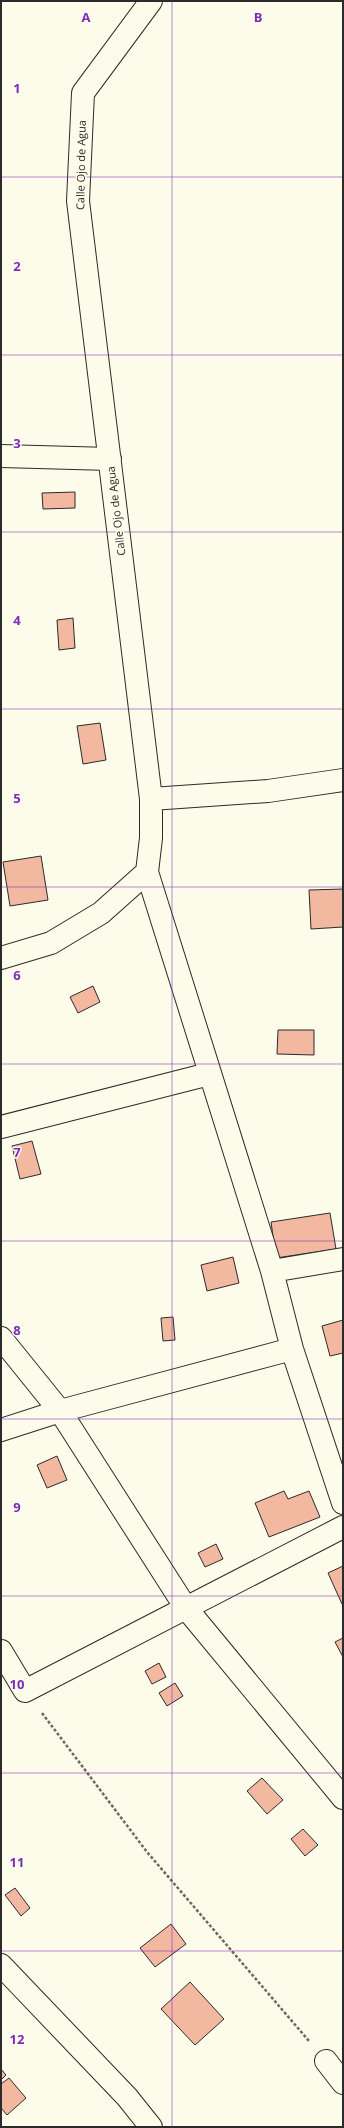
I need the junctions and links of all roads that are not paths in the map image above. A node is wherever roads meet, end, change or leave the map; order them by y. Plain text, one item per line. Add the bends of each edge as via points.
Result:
1 (151, 1) edge
2 (1, 456) edge
3 (110, 459) junction
4 (343, 780) edge
5 (151, 799) junction
6 (146, 872) junction
7 (1, 958) edge
8 (209, 1074) junction
9 (1, 1127) edge
10 (343, 1259) edge
11 (272, 1271) junction
12 (1, 1338) edge
13 (292, 1349) junction
14 (60, 1410) junction
15 (1, 1430) edge
16 (343, 1503) edge
17 (343, 1527) edge
18 (186, 1608) junction
19 (1, 1651) edge
20 (343, 1798) edge
21 (1, 1965) edge
22 (326, 2061) road end
23 (343, 2083) edge
24 (151, 2127) edge

1 - 3 street, Calle Ojo de Agua via 83,93 78,201
2 - 3 street
3 - 5 street, Calle Ojo de Agua
4 - 5 street via 268,791
5 - 6 street, Calle Ojo de Agua via 151,838
6 - 7 street via 95,917 51,943
6 - 8 street
8 - 9 street
8 - 11 street
10 - 11 street
11 - 13 street
12 - 14 street
13 - 14 street
13 - 16 street
14 - 15 street
14 - 18 street
17 - 18 street
18 - 19 street via 25,1690
18 - 20 street
21 - 24 street via 127,2097
22 - 23 street

